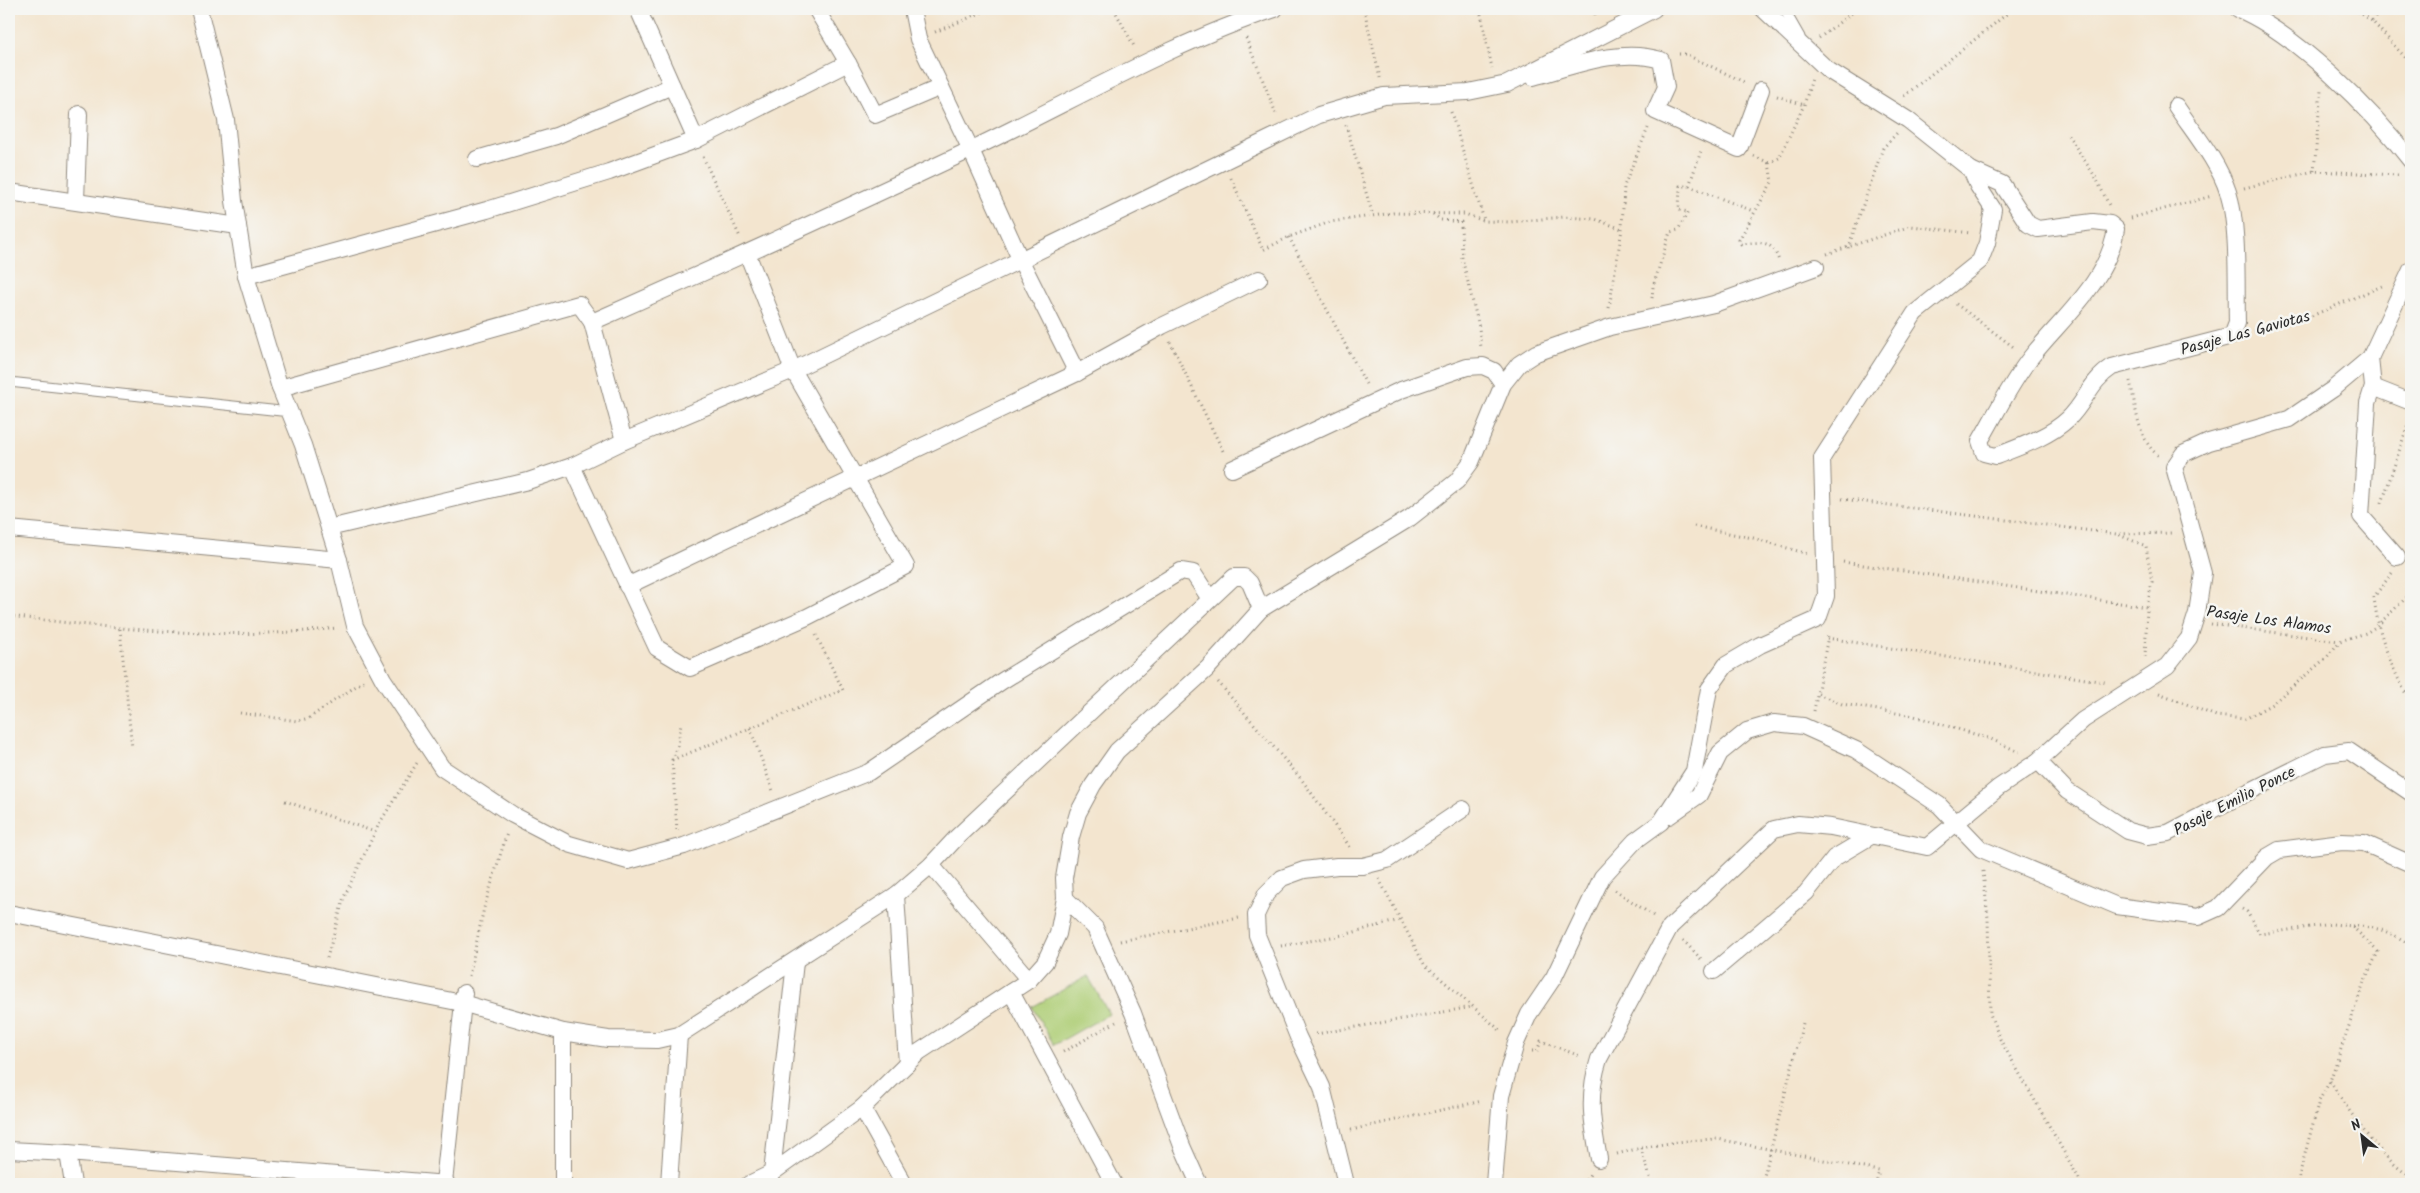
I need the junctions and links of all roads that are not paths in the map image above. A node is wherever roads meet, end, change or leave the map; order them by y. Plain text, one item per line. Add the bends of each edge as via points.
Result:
1 (199, 9) edge
2 (638, 9) edge
3 (816, 9) edge
4 (912, 9) edge
5 (1275, 9) edge
6 (1654, 9) edge
7 (1763, 9) edge
8 (1784, 9) edge
9 (2238, 9) edge
10 (1807, 48) junction
11 (848, 63) junction
12 (1502, 85) junction
13 (672, 86) junction
14 (941, 87) junction
15 (1762, 90) road end
16 (2176, 106) dead end
17 (79, 114) dead end
18 (696, 140) junction
19 (971, 150) junction
20 (477, 159) dead end
21 (2411, 161) edge
22 (1971, 170) junction
23 (9, 192) edge
24 (76, 201) junction
25 (238, 226) junction
26 (747, 253) junction
27 (1021, 261) junction
28 (1816, 267) road end
29 (2411, 272) edge
30 (246, 276) junction
31 (1259, 279) dead end
32 (592, 322) junction
33 (2370, 358) junction
34 (793, 370) junction
35 (1077, 373) junction
36 (9, 382) edge
37 (1503, 384) junction
38 (2373, 387) junction
39 (280, 388) junction
40 (2411, 402) edge
41 (290, 412) junction
42 (624, 441) junction
43 (572, 466) junction
44 (1232, 469) road end
45 (856, 479) junction
46 (329, 528) junction
47 (9, 529) edge
48 (2397, 557) road end
49 (339, 560) junction
50 (627, 586) junction
51 (1210, 599) junction
52 (1262, 609) junction
53 (2038, 761) junction
54 (2411, 792) edge
55 (1463, 809) dead end
56 (1661, 822) junction
57 (1958, 823) junction
58 (1871, 836) junction
59 (2411, 864) edge
60 (931, 866) junction
61 (896, 895) junction
62 (1065, 898) junction
63 (9, 913) edge
64 (795, 962) junction
65 (1714, 972) dead end
66 (1029, 980) junction
67 (1011, 992) junction
68 (463, 998) junction
69 (564, 1032) junction
70 (679, 1035) junction
71 (907, 1064) junction
72 (862, 1108) junction
73 (9, 1150) edge
74 (68, 1153) junction
75 (1599, 1159) road end
76 (772, 1173) junction
77 (73, 1184) edge
78 (446, 1184) edge
79 (563, 1184) edge
80 (669, 1184) edge
81 (748, 1184) edge
82 (904, 1184) edge
83 (1114, 1184) edge
84 (1199, 1184) edge
85 (1346, 1184) edge
86 (1494, 1184) edge

1 - 25 street via 226,120
2 - 13 street
3 - 11 street
4 - 14 street via 918,39
5 - 19 street via 1239,21 1143,64
6 - 12 street
7 - 10 street
8 - 10 lane
9 - 21 street via 2256,16 2322,67 2399,144
10 - 22 street via 1828,70 1908,120
11 - 14 street via 875,115
11 - 18 street
12 - 15 street via 1604,58 1648,56 1661,60 1666,87 1655,111 1739,149
12 - 27 street via 1468,92 1384,96 1319,116
13 - 18 street
13 - 20 street via 556,136
14 - 19 street
16 - 22 street, Pasaje Las Gaviotas via 2218,170 2228,192 2233,215 2237,323 2232,336 2112,366 2098,376 2068,419 1996,456 1984,452 1980,442 2030,358 2092,285 2114,241 2116,228 2094,222 2038,229 2028,224 2002,184
17 - 24 street
18 - 30 street via 609,172 487,210
19 - 26 street
19 - 27 street
22 - 56 street via 1993,209 1980,261 1915,313 1822,458 1826,596 1818,620 1760,645 1726,665 1709,690 1694,771
23 - 24 street
24 - 25 street
25 - 30 street
26 - 32 street
26 - 34 street
27 - 34 street
27 - 35 street
28 - 37 street via 1714,304 1610,326 1536,353 1519,364
29 - 33 street
30 - 39 street
31 - 35 street via 1162,326
32 - 39 street via 579,304
32 - 42 street
33 - 38 street
33 - 53 street via 2333,389 2289,418 2209,442 2182,454 2174,467 2204,574 2189,638 2166,666 2083,720
34 - 42 street
34 - 45 street
35 - 45 street
36 - 41 lane
37 - 44 street via 1494,371 1482,366 1458,370 1401,390
37 - 52 street via 1471,462 1457,481 1410,518
38 - 40 street
38 - 48 street via 2368,403 2361,516
39 - 41 street
41 - 46 street
42 - 43 street
43 - 46 street via 528,481
43 - 50 street
45 - 50 street
45 - 50 street via 906,566 807,617 690,668 657,648
46 - 49 street
47 - 49 street
49 - 51 street via 355,626 383,679 442,768 513,815 569,844 628,861 678,848 869,772 1002,681 1181,571 1192,573
51 - 52 street via 1234,577 1244,577
51 - 60 street via 958,836
52 - 62 street via 1207,669 1117,751 1093,785 1078,813 1071,837 1064,878
53 - 54 street, Pasaje Emilio Ponce via 2067,791 2128,831 2147,836 2168,833 2325,754 2349,751
53 - 57 street via 1998,788
55 - 85 street via 1386,860 1367,865 1304,870 1282,878 1266,894 1256,915 1257,935 1322,1087
56 - 57 street via 1698,795 1720,752 1747,731 1774,723 1803,726 1856,750 1939,805
56 - 86 street via 1635,840 1602,877 1554,977 1529,1014 1515,1046 1501,1096
57 - 58 street via 1927,847
57 - 59 street via 1981,849 2117,906 2198,917 2218,908 2267,857 2279,850 2342,842 2364,843
58 - 65 street via 1834,858 1806,893
58 - 75 street via 1798,824 1774,829 1670,927 1599,1059 1593,1077 1590,1111
60 - 61 street
60 - 66 street
61 - 64 street
61 - 71 street
62 - 66 street via 1058,934 1045,962
62 - 84 street via 1095,928 1133,1013
63 - 68 street via 323,976
64 - 70 street
64 - 76 street
66 - 67 street
67 - 71 street via 919,1052
67 - 83 street
68 - 69 street
68 - 78 street
69 - 70 street via 608,1039 657,1040
69 - 79 street
70 - 80 street
71 - 72 street
72 - 76 street
72 - 82 street
73 - 74 street
74 - 77 street
74 - 78 street
76 - 81 street

